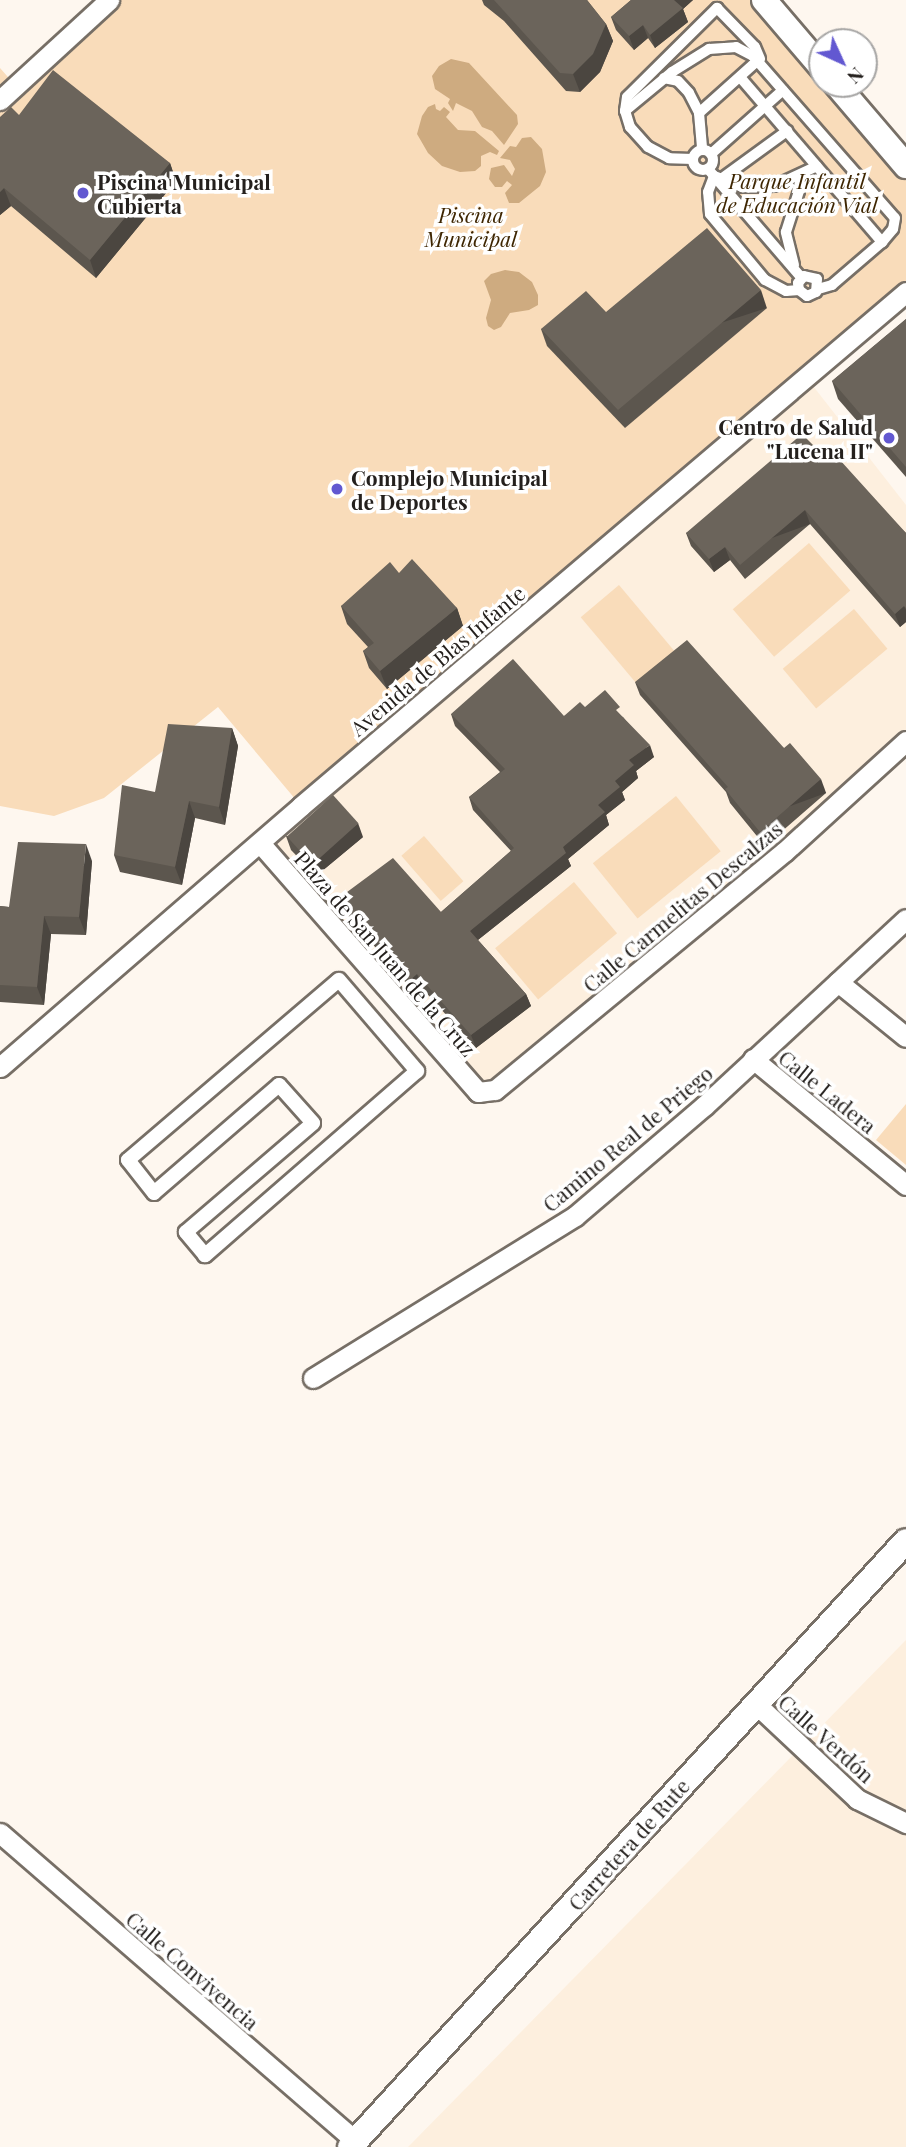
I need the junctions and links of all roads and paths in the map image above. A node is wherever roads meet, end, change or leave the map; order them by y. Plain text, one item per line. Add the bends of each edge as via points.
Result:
1 (109, 0) edge
2 (764, 0) edge
3 (721, 4) edge
4 (808, 52) edge
5 (761, 65) junction
6 (740, 76) junction
7 (664, 78) junction
8 (783, 90) junction
9 (849, 98) edge
10 (0, 100) edge
11 (765, 106) junction
12 (625, 111) junction
13 (699, 113) junction
14 (787, 131) junction
15 (706, 152) junction
16 (693, 159) junction
17 (904, 160) edge
18 (817, 166) junction
19 (715, 175) junction
20 (800, 176) junction
21 (882, 242) junction
22 (801, 277) junction
23 (818, 289) junction
24 (799, 290) junction
25 (906, 292) edge
26 (906, 741) edge
27 (260, 844) junction
28 (906, 919) edge
29 (838, 982) junction
30 (906, 1037) edge
31 (753, 1059) junction
32 (0, 1066) edge
33 (417, 1072) joint
34 (478, 1092) joint
35 (906, 1185) edge
36 (313, 1378) dead end
37 (906, 1541) edge
38 (756, 1704) junction
39 (906, 1822) edge
40 (0, 1833) edge
41 (353, 2144) edge

1 - 10 street
2 - 4 street
3 - 5 lane via 755,47
3 - 12 lane via 627,97
5 - 6 lane
5 - 7 lane via 736,47 709,49
5 - 8 lane
6 - 11 lane
6 - 13 lane
7 - 12 lane
7 - 13 lane via 678,81
8 - 11 lane
8 - 21 lane via 895,218
9 - 17 street
11 - 14 lane
11 - 15 lane
12 - 16 lane via 630,127 648,147 669,158
13 - 15 lane
14 - 18 lane
14 - 19 lane
15 - 16 lane
15 - 19 lane
16 - 19 lane via 699,169
18 - 20 lane
18 - 21 lane
19 - 20 lane via 742,187 774,186
19 - 22 lane
19 - 24 lane via 708,192 710,214 765,280 786,291
20 - 22 lane via 786,232 791,259
21 - 23 lane via 832,285
22 - 23 lane via 814,276
22 - 24 lane
23 - 24 lane via 807,296
25 - 27 street, Avenida de Blas Infante
26 - 34 street, Calle Carmelitas Descalzas via 784,852 495,1090
27 - 32 street, Avenida de Blas Infante
27 - 34 street, Plaza de San Juan de la Cruz
28 - 29 street, Camino Real de Priego
29 - 30 street
29 - 31 street, Camino Real de Priego
31 - 35 street, Calle Ladera
31 - 36 street, Camino Real de Priego via 575,1216
33 - 33 street via 205,1255 186,1232 313,1123 279,1084 154,1193 128,1160 339,980
37 - 38 street, Carretera de Rute
38 - 39 street, Calle Verdón via 857,1799
38 - 41 street, Carretera de Rute
40 - 41 street, Calle Convivencia

